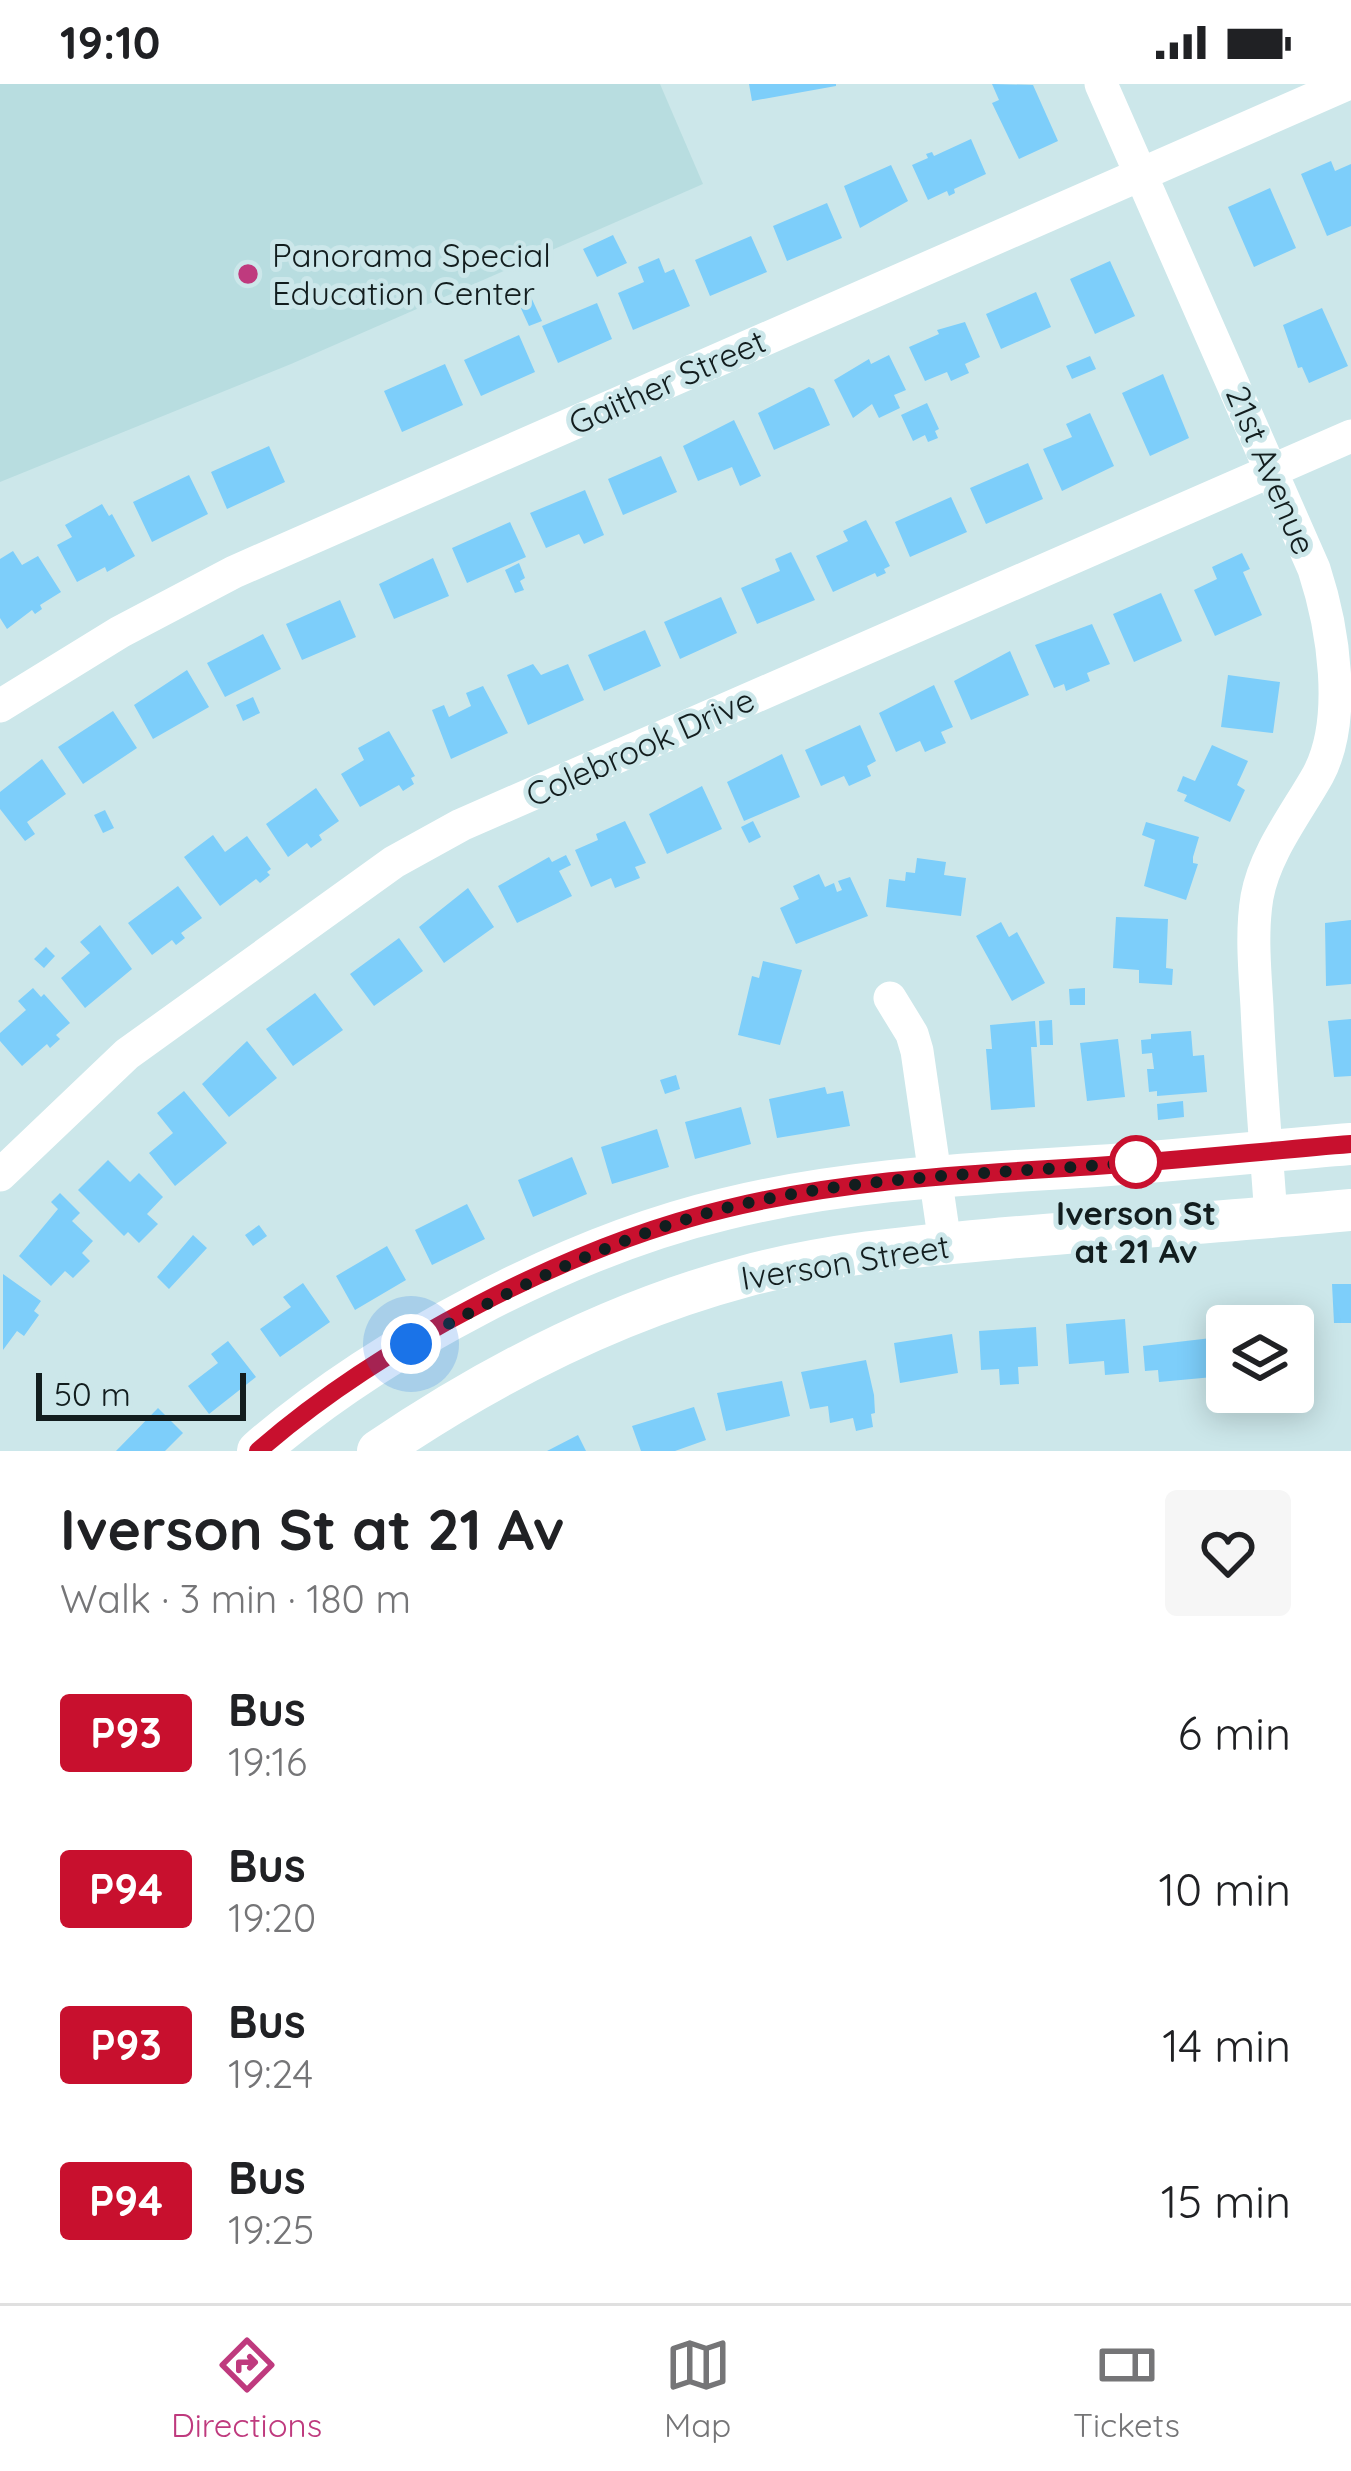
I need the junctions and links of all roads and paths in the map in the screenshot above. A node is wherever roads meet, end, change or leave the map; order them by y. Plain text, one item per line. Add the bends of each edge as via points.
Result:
1 (1101, 84) edge
2 (1347, 84) edge
3 (1142, 172) junction
4 (1351, 436) edge
5 (1272, 472) junction
6 (0, 706) edge
7 (890, 998) dead end
8 (1351, 1144) edge
9 (1267, 1151) junction
10 (0, 1175) edge
11 (937, 1175) junction
12 (1351, 1210) edge
13 (1271, 1217) junction
14 (945, 1244) junction
15 (258, 1451) edge
16 (378, 1451) edge

1 - 3 street, 21st Avenue
2 - 3 street, Gaither Street
3 - 5 street, 21st Avenue
3 - 6 street, Gaither Street via 234,572
4 - 5 street, Colebrook Drive
5 - 9 street, 21st Avenue via 1324,601 1334,688 1321,769 1272,854 1257,899
5 - 10 street, Colebrook Drive via 461,825 394,862 127,1054
7 - 11 street via 917,1051
8 - 9 main road
9 - 11 main road
9 - 13 street, 21st Avenue
11 - 14 street
11 - 15 main road via 721,1210 582,1257 411,1344
12 - 13 main road, Iverson Street
13 - 14 main road, Iverson Street
14 - 16 main road, Iverson Street via 794,1265 649,1306 491,1382

